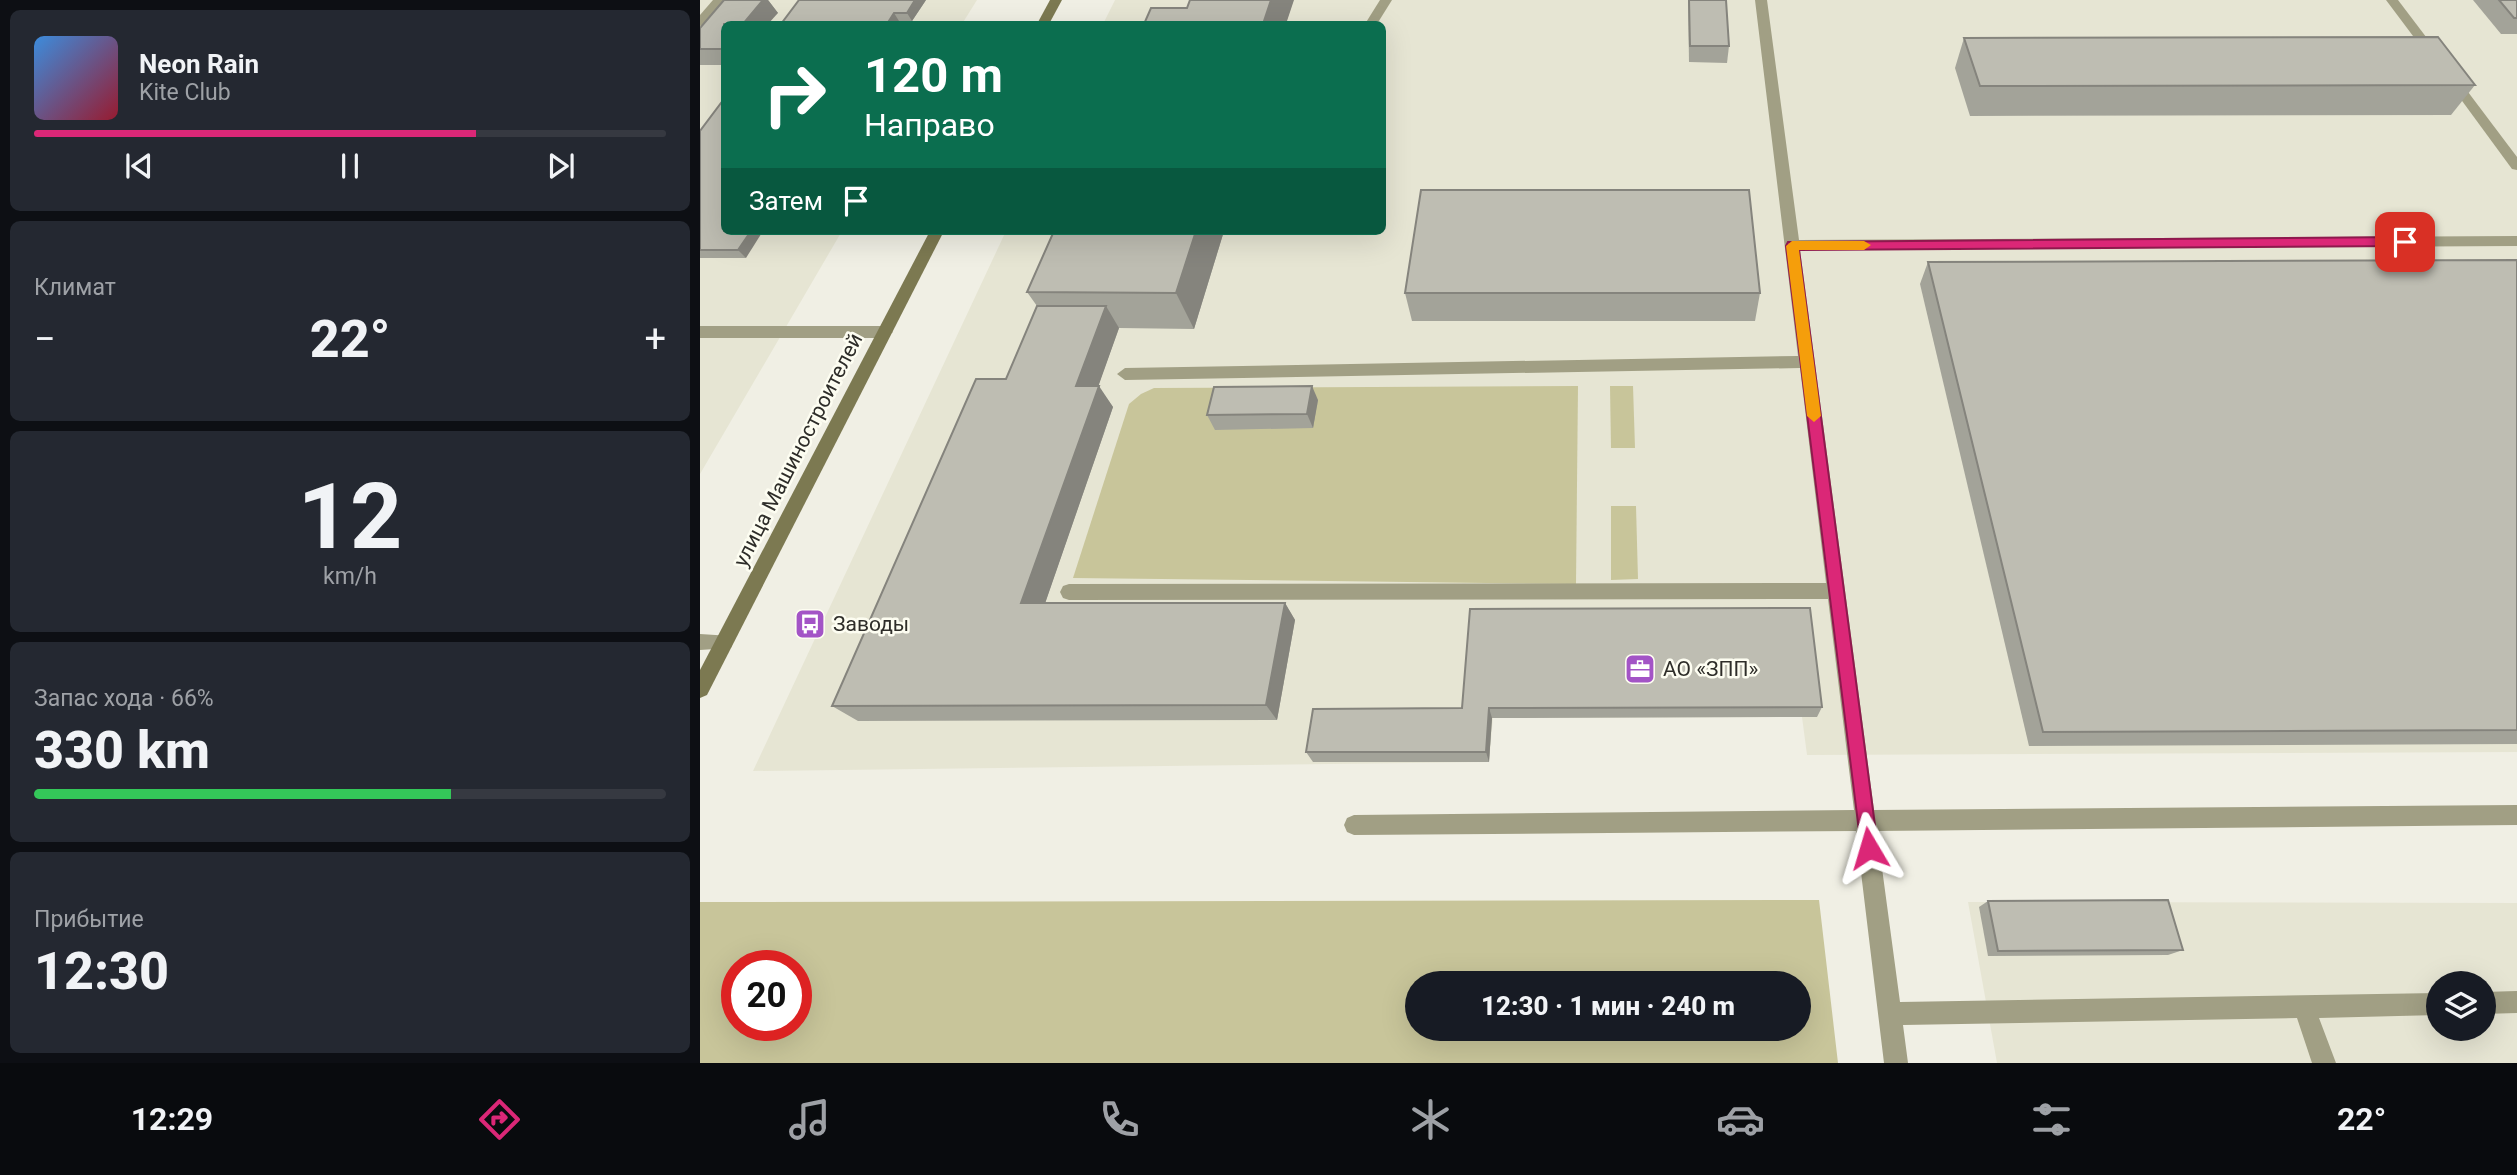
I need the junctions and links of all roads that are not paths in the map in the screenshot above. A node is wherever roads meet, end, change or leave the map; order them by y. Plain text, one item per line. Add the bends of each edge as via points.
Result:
1 (719, 0) edge
2 (1056, 0) edge
3 (1386, 0) edge
4 (1761, 0) edge
5 (2392, 0) edge
6 (1045, 21) edge
7 (1373, 21) edge
8 (700, 22) edge
9 (2517, 166) edge
10 (935, 235) edge
11 (2517, 241) edge
12 (1792, 246) junction
13 (885, 331) junction
14 (700, 332) edge
15 (1807, 362) junction
16 (1125, 374) dead end
17 (1836, 591) junction
18 (1069, 592) dead end
19 (700, 642) edge
20 (724, 642) junction
21 (700, 689) edge
22 (2517, 815) edge
23 (1865, 821) junction
24 (1354, 825) dead end
25 (2517, 1002) edge
26 (2496, 1003) edge
27 (2426, 1004) edge
28 (2304, 1006) junction
29 (1890, 1014) junction
30 (1896, 1063) edge
31 (2324, 1063) edge

1 - 8 lane
2 - 6 main road
3 - 7 lane
4 - 12 lane
5 - 9 lane
10 - 13 main road, улица Машиностроителей
11 - 12 lane
12 - 15 lane
13 - 14 lane
13 - 20 main road, улица Машиностроителей
15 - 16 lane
15 - 17 lane
17 - 18 lane
17 - 23 lane
19 - 20 lane
20 - 21 main road, улица Машиностроителей
22 - 23 lane
23 - 24 lane
23 - 29 lane
25 - 26 lane
27 - 28 lane
28 - 29 lane
28 - 31 lane
29 - 30 lane

